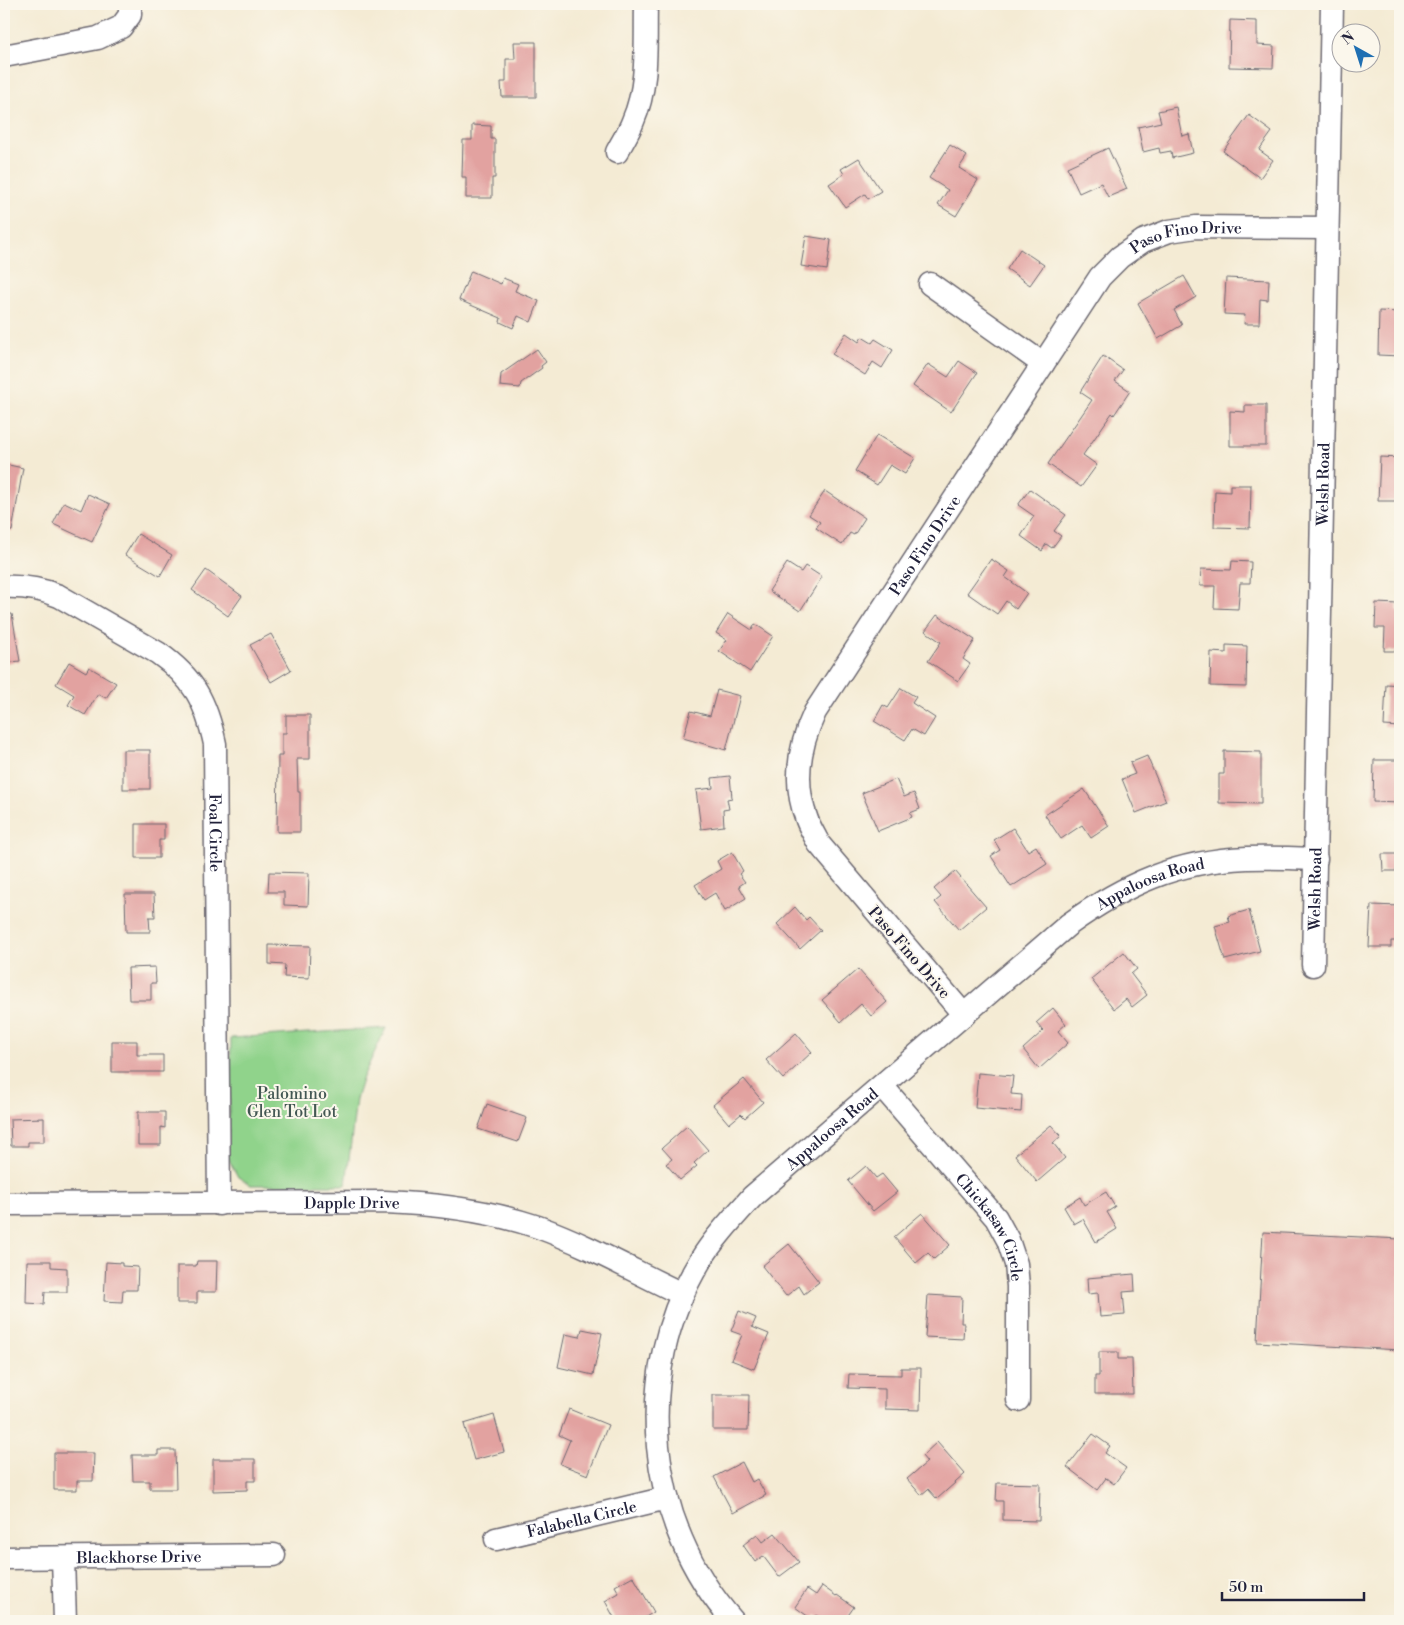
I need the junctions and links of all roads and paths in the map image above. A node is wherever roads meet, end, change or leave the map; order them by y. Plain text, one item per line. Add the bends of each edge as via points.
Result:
1 (130, 4) edge
2 (646, 4) edge
3 (1332, 4) edge
4 (4, 56) edge
5 (617, 152) dead end
6 (1328, 228) junction
7 (930, 284) dead end
8 (1043, 364) junction
9 (4, 587) edge
10 (1316, 858) junction
11 (1314, 965) dead end
12 (964, 1015) junction
13 (882, 1086) junction
14 (4, 1204) edge
15 (219, 1204) junction
16 (682, 1294) junction
17 (1018, 1400) dead end
18 (667, 1498) junction
19 (496, 1540) dead end
20 (274, 1555) dead end
21 (4, 1558) edge
22 (63, 1558) junction
23 (65, 1621) edge
24 (733, 1621) edge

1 - 4 street via 130,15 122,27 98,38
2 - 5 street via 644,80 640,102
3 - 6 street, Welsh Road
6 - 8 street, Paso Fino Drive via 1196,227 1169,232 1143,242 1120,257 1100,277
6 - 10 street, Welsh Road
7 - 8 street
8 - 12 street, Paso Fino Drive via 815,712 800,755 800,792 807,819 819,844
9 - 15 street, Foal Circle via 45,590 158,653 185,675 200,696 210,719 215,744
10 - 11 street, Welsh Road
10 - 12 street, Appaloosa Road via 1226,860 1183,867 1141,881 1094,906 1068,925
12 - 13 street, Appaloosa Road
13 - 16 street, Appaloosa Road via 753,1196 711,1244
13 - 17 street, Chickasaw Circle via 996,1218 1008,1240 1016,1264 1018,1286
14 - 15 street, Dapple Drive
15 - 16 street, Dapple Drive via 385,1202 479,1212 509,1218 566,1238
16 - 18 street, Appaloosa Road via 672,1320 658,1382 656,1432
18 - 19 street, Falabella Circle
18 - 24 street, Appaloosa Road via 689,1557 711,1594
20 - 22 street, Blackhorse Drive
21 - 22 street, Blackhorse Drive
22 - 23 street

